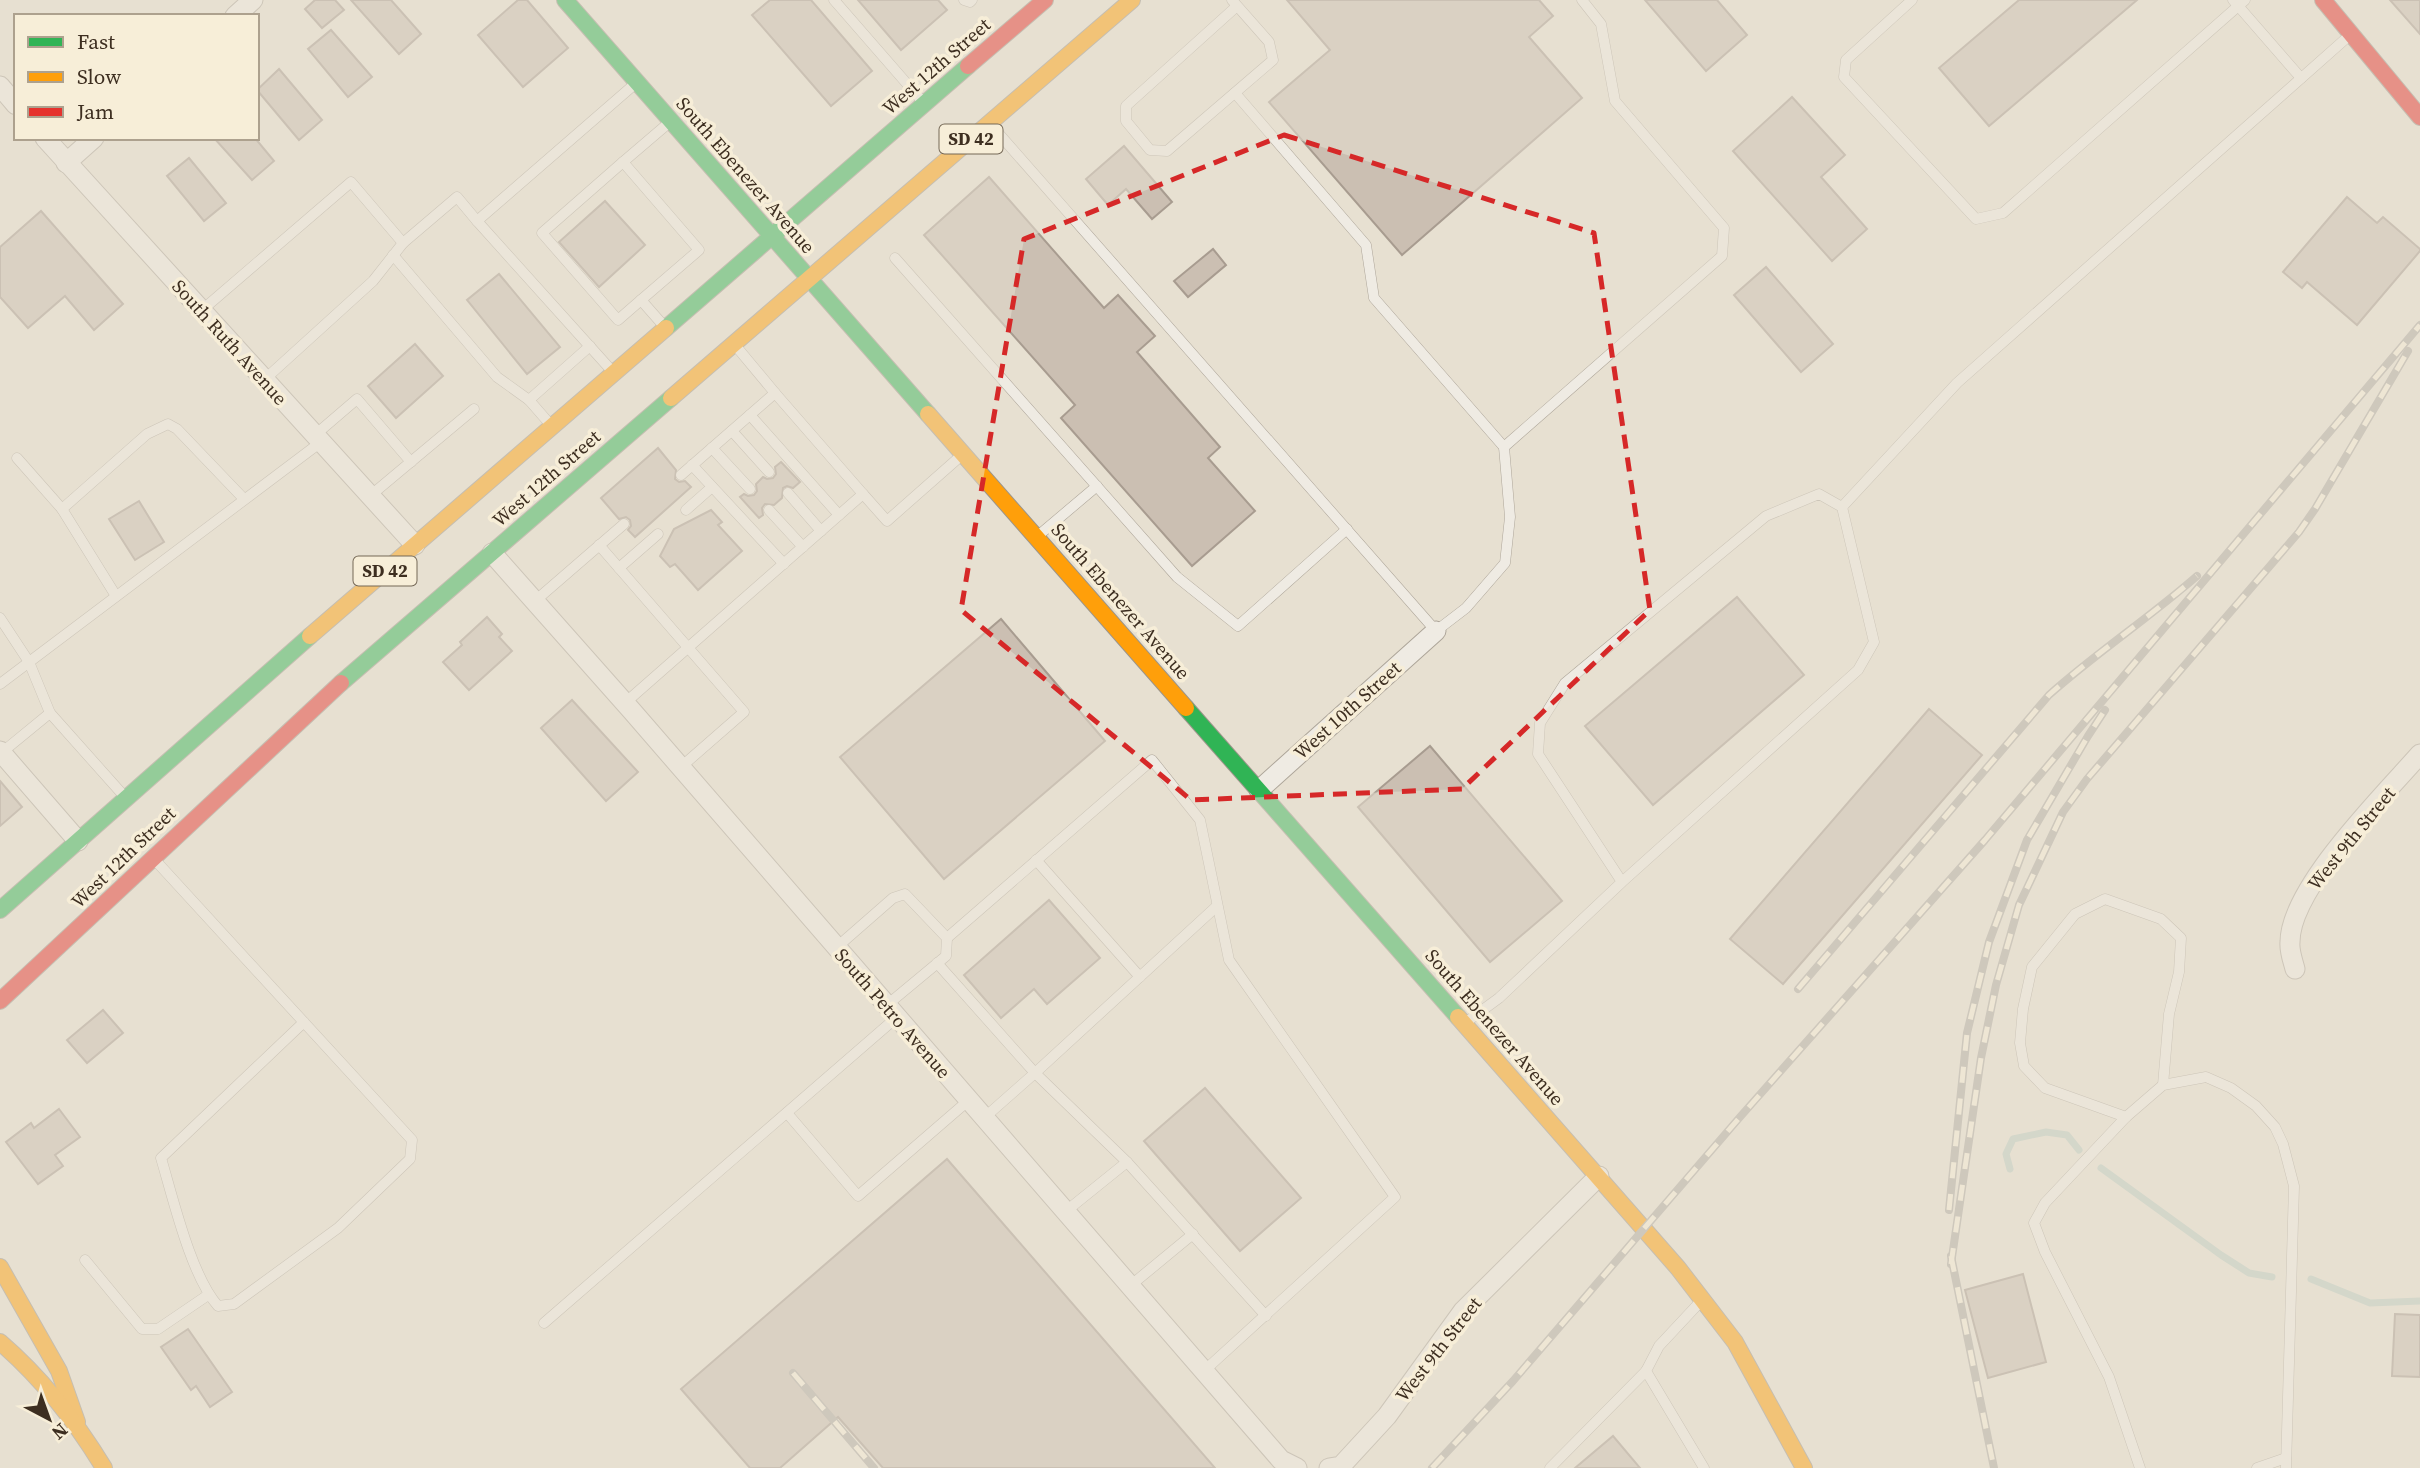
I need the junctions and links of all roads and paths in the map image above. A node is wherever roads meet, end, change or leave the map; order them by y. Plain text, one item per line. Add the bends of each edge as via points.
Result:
1 (253, 0) edge
2 (565, 0) edge
3 (834, 0) edge
4 (964, 0) edge
5 (972, 0) edge
6 (1045, 0) edge
7 (1132, 0) edge
8 (1582, 0) edge
9 (1912, 0) edge
10 (2323, 0) edge
11 (2239, 2) edge
12 (1234, 3) edge
13 (236, 14) edge
14 (2351, 34) junction
15 (2301, 78) junction
16 (637, 83) junction
17 (0, 86) edge
18 (1235, 93) junction
19 (14, 103) edge
20 (925, 104) junction
21 (2420, 117) edge
22 (671, 121) junction
23 (990, 123) junction
24 (47, 140) edge
25 (92, 140) edge
26 (623, 162) junction
27 (66, 163) junction
28 (477, 221) junction
29 (772, 236) junction
30 (403, 243) junction
31 (393, 256) junction
32 (895, 258) dead end
33 (810, 279) junction
34 (641, 300) junction
35 (201, 311) junction
36 (665, 328) junction
37 (734, 344) junction
38 (590, 346) junction
39 (614, 373) junction
40 (264, 380) junction
41 (775, 393) junction
42 (529, 400) junction
43 (474, 409) dead end
44 (750, 415) junction
45 (552, 426) junction
46 (732, 431) junction
47 (318, 438) junction
48 (1504, 447) junction
49 (712, 448) junction
50 (964, 454) junction
51 (17, 458) dead end
52 (411, 462) junction
53 (692, 466) junction
54 (769, 472) dead end
55 (681, 475) dead end
56 (712, 486) junction
57 (1097, 486) junction
58 (750, 489) dead end
59 (788, 493) dead end
60 (863, 494) junction
61 (370, 496) junction
62 (244, 499) junction
63 (1842, 508) junction
64 (62, 509) junction
65 (686, 510) dead end
66 (769, 510) dead end
67 (839, 515) junction
68 (624, 524) dead end
69 (1347, 529) junction
70 (821, 531) junction
71 (658, 534) dead end
72 (1037, 537) junction
73 (415, 545) junction
74 (599, 545) junction
75 (803, 547) junction
76 (492, 553) junction
77 (784, 564) junction
78 (619, 568) junction
79 (116, 596) junction
80 (535, 601) junction
81 (0, 618) edge
82 (1436, 631) junction
83 (688, 648) junction
84 (29, 662) junction
85 (0, 684) edge
86 (625, 703) junction
87 (50, 713) junction
88 (1, 752) edge
89 (2420, 754) edge
90 (681, 767) junction
91 (1259, 790) junction
92 (126, 797) junction
93 (78, 841) junction
94 (153, 858) junction
95 (1036, 860) junction
96 (1622, 882) junction
97 (1217, 906) junction
98 (0, 910) edge
99 (947, 938) junction
100 (836, 947) junction
101 (937, 963) junction
102 (2295, 969) dead end
103 (1140, 976) junction
104 (0, 1001) edge
105 (892, 1011) junction
106 (304, 1022) junction
107 (1464, 1023) junction
108 (1035, 1073) junction
109 (2163, 1085) junction
110 (969, 1100) junction
111 (787, 1113) junction
112 (2126, 1117) junction
113 (984, 1118) junction
114 (1127, 1162) junction
115 (1599, 1176) junction
116 (1065, 1213) junction
117 (1193, 1234) junction
118 (85, 1260) dead end
119 (0, 1268) edge
120 (1129, 1286) junction
121 (208, 1295) junction
122 (1702, 1300) junction
123 (1266, 1316) junction
124 (544, 1323) dead end
125 (0, 1342) edge
126 (1204, 1371) junction
127 (1646, 1371) junction
128 (77, 1422) junction
129 (2286, 1463) edge
130 (1335, 1467) edge
131 (104, 1468) edge
132 (1297, 1468) edge
133 (1550, 1468) edge
134 (1704, 1468) edge
135 (1804, 1468) edge
136 (2140, 1468) edge
137 (2257, 1468) edge

1 - 13 street
2 - 16 main road, South Ebenezer Avenue
3 - 20 lane
4 - 5 lane
6 - 20 main road, West 12th Street / SD 42
7 - 23 main road, West 12th Street / SD 42
8 - 48 lane via 1601,24 1615,101 1724,228 1722,256
9 - 11 lane via 1846,60 1844,77 1976,219 2003,213
10 - 14 main road
11 - 15 lane
12 - 18 lane via 1269,42 1273,60
12 - 18 lane via 1126,106 1126,121 1150,150 1167,151
14 - 15 lane
14 - 21 main road
15 - 63 lane via 1956,383
16 - 22 main road, South Ebenezer Avenue
16 - 28 lane
17 - 19 street
18 - 48 lane via 1366,245 1374,298
20 - 29 main road, West 12th Street / SD 42
22 - 26 lane
22 - 29 main road, South Ebenezer Avenue
23 - 33 main road, West 12th Street / SD 42
23 - 69 lane
24 - 27 street, South Ruth Avenue
25 - 27 street
26 - 34 lane via 699,250
26 - 34 lane via 542,233 618,320
27 - 35 street, South Ruth Avenue
28 - 30 lane via 457,197
28 - 38 lane
29 - 33 main road, South Ebenezer Avenue
29 - 36 main road, West 12th Street / SD 42
30 - 31 lane
30 - 35 lane via 351,182
31 - 40 lane via 373,281
31 - 42 lane via 497,377
32 - 57 lane
33 - 37 main road, West 12th Street / SD 42
33 - 50 main road, South Ebenezer Avenue
34 - 36 lane
35 - 40 street, South Ruth Avenue
36 - 39 main road, West 12th Street / SD 42
37 - 41 lane
37 - 76 main road, West 12th Street / SD 42
38 - 39 lane
38 - 42 lane
39 - 45 main road, West 12th Street / SD 42
40 - 47 street, South Ruth Avenue
41 - 44 lane
41 - 60 lane
42 - 45 lane
43 - 52 lane
44 - 46 lane
44 - 67 lane
45 - 73 main road, West 12th Street / SD 42
46 - 49 lane
46 - 54 lane
47 - 52 lane via 357,399
47 - 61 street, South Ruth Avenue
47 - 62 lane
48 - 82 lane via 1510,517 1505,563 1466,608
49 - 53 lane
49 - 58 lane
50 - 60 lane via 887,521
50 - 72 main road, South Ebenezer Avenue
51 - 64 lane
52 - 61 lane
53 - 55 lane
53 - 56 lane
56 - 65 lane
56 - 77 lane
57 - 69 lane via 1177,577 1238,625
57 - 72 lane
59 - 70 lane
60 - 67 lane
61 - 73 street, South Ruth Avenue
62 - 64 lane via 168,424 147,434
62 - 79 lane
63 - 96 lane via 1874,642 1858,670
63 - 96 lane via 1819,494 1766,516 1565,683 1539,723 1538,754
64 - 79 lane
66 - 75 lane
67 - 70 lane
68 - 74 lane
69 - 82 lane
70 - 75 lane
71 - 78 lane
72 - 91 main road, South Ebenezer Avenue
73 - 92 main road, West 12th Street / SD 42
74 - 78 lane
74 - 80 lane
75 - 77 lane
76 - 80 street, South Petro Avenue
76 - 94 main road, West 12th Street / SD 42 via 330,692
77 - 83 lane
78 - 83 lane
79 - 84 lane
80 - 86 street, South Petro Avenue
81 - 84 lane
82 - 91 street, West 10th Street
83 - 86 lane
83 - 90 lane via 744,712
84 - 85 lane
84 - 87 lane
86 - 90 street, South Petro Avenue
87 - 88 lane
87 - 92 lane
88 - 93 street
89 - 102 street, West 9th Street via 2308,887 2290,942
90 - 100 street, South Petro Avenue
91 - 107 main road, South Ebenezer Avenue
92 - 93 main road, West 12th Street / SD 42
93 - 98 main road, West 12th Street / SD 42
94 - 104 main road, West 12th Street / SD 42
94 - 106 lane
95 - 97 lane via 1152,760 1200,820
95 - 99 lane
95 - 103 lane
96 - 107 lane via 1499,998
97 - 103 lane
97 - 123 lane via 1229,960 1395,1197
99 - 100 lane via 905,894 893,898
99 - 101 lane via 946,956
100 - 105 street, South Petro Avenue
101 - 105 lane
101 - 108 lane
103 - 108 lane
105 - 110 street, South Petro Avenue
105 - 111 lane
106 - 121 lane via 161,1158
106 - 121 lane via 412,1140 410,1159 338,1228 234,1304 218,1306
107 - 115 main road, South Ebenezer Avenue
108 - 113 lane
108 - 114 lane
109 - 112 lane
109 - 112 lane via 2181,938 2161,919 2105,899 2076,914 2032,967 2020,1043 2024,1066 2045,1088
109 - 129 lane via 2206,1077 2231,1088 2256,1105 2283,1144 2294,1186
110 - 111 lane via 858,1196
110 - 113 street, South Petro Avenue
111 - 124 lane
112 - 136 lane via 2045,1203 2035,1223 2045,1252 2109,1377
113 - 116 street, South Petro Avenue
114 - 116 lane
114 - 117 lane
115 - 122 main road, South Ebenezer Avenue
115 - 130 street, West 9th Street via 1463,1311 1387,1416
116 - 120 street, South Petro Avenue
117 - 120 lane
117 - 123 lane
118 - 121 lane via 142,1329 158,1329
119 - 128 main road via 59,1371
120 - 126 street, South Petro Avenue
122 - 127 lane via 1659,1346
122 - 135 main road, South Ebenezer Avenue via 1735,1342
123 - 126 lane
125 - 128 main road via 51,1388
126 - 132 street, South Petro Avenue via 1280,1460
127 - 133 lane
127 - 134 lane
128 - 131 main road
129 - 137 lane

